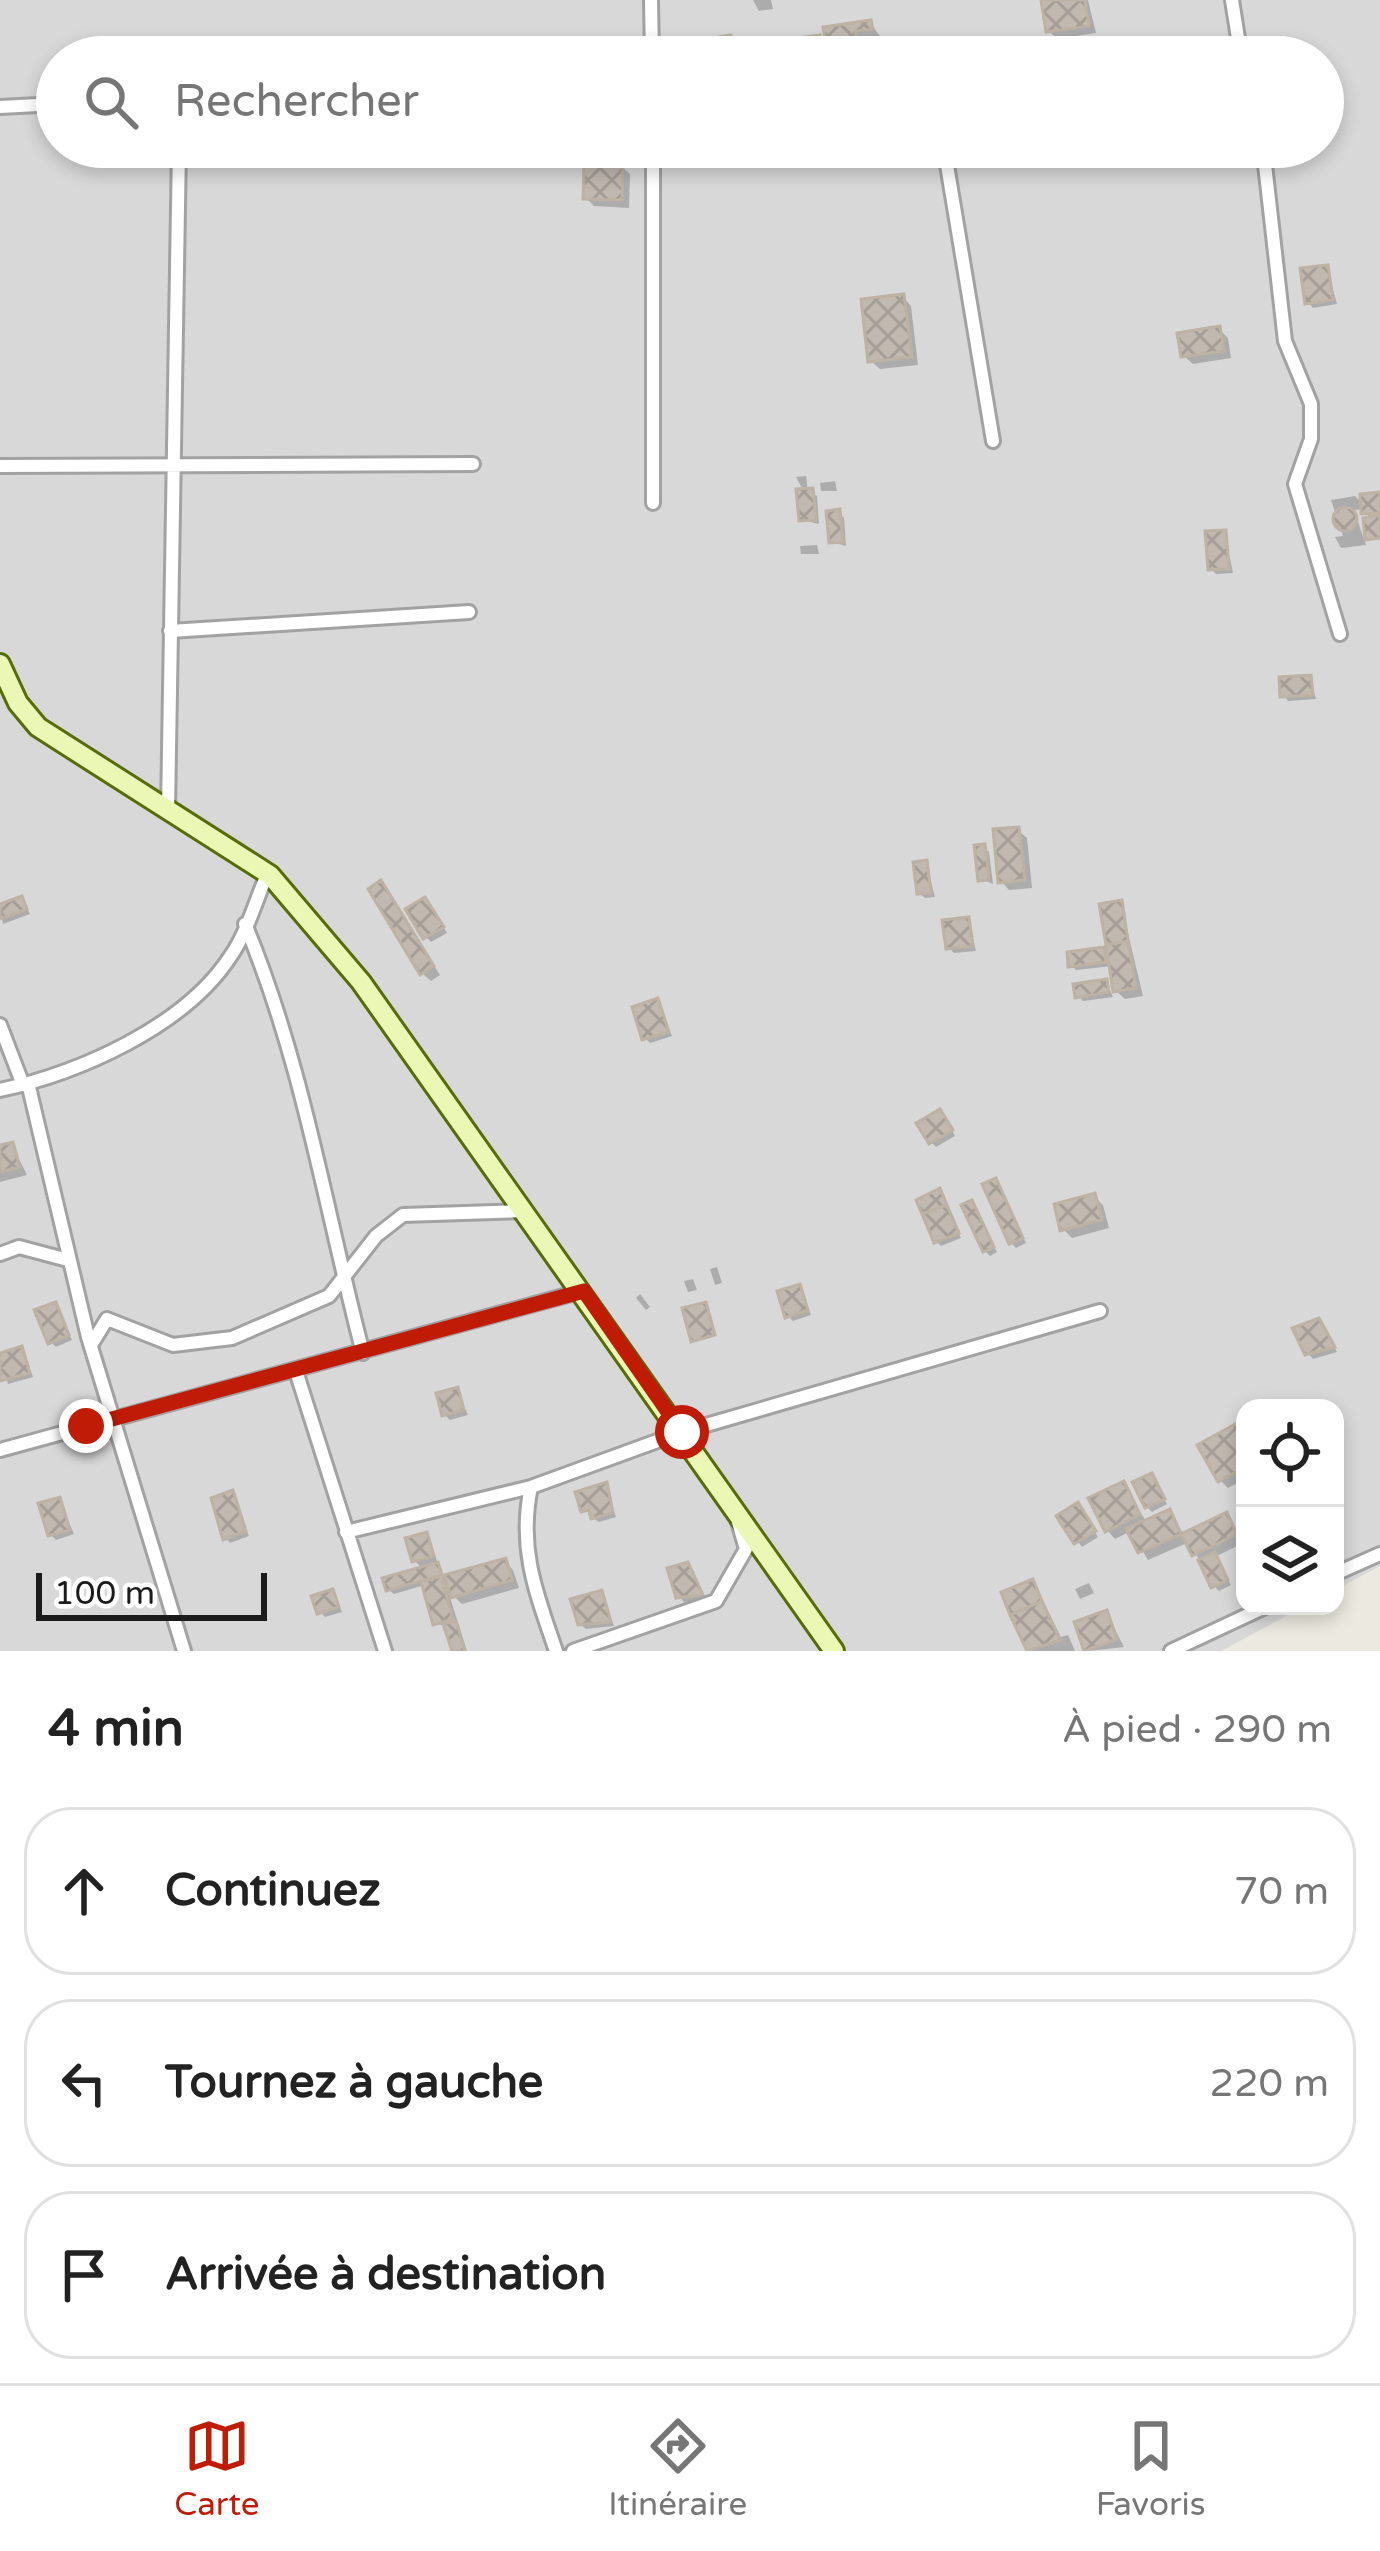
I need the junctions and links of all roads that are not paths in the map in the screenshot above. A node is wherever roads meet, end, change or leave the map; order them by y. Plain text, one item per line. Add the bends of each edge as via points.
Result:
1 (651, 0) edge
2 (1232, 0) edge
3 (652, 36) edge
4 (1237, 36) edge
5 (36, 105) edge
6 (0, 106) edge
7 (179, 168) edge
8 (653, 168) edge
9 (948, 168) edge
10 (1265, 168) edge
11 (993, 441) dead end
12 (473, 464) dead end
13 (172, 465) junction
14 (0, 466) edge
15 (653, 503) dead end
16 (470, 612) dead end
17 (170, 632) junction
18 (1340, 634) dead end
19 (0, 664) edge
20 (168, 812) junction
21 (268, 872) junction
22 (245, 924) junction
23 (0, 1025) edge
24 (25, 1084) junction
25 (0, 1090) edge
26 (526, 1210) junction
27 (0, 1254) edge
28 (68, 1260) junction
29 (344, 1276) junction
30 (584, 1291) junction
31 (1100, 1311) dead end
32 (91, 1345) junction
33 (363, 1353) junction
34 (296, 1371) junction
35 (114, 1420) junction
36 (682, 1432) junction
37 (0, 1450) edge
38 (531, 1486) junction
39 (732, 1503) junction
40 (346, 1532) junction
41 (1380, 1553) edge
42 (1344, 1570) edge
43 (1248, 1615) edge
44 (184, 1651) edge
45 (385, 1651) edge
46 (556, 1651) edge
47 (573, 1651) edge
48 (834, 1651) edge
49 (1171, 1651) edge

1 - 3 street
2 - 4 street
5 - 6 street
7 - 13 street
8 - 15 street
9 - 11 street
10 - 18 street via 1285,341 1312,404 1312,439 1295,484
12 - 13 street
13 - 14 street
13 - 17 street
16 - 17 street
17 - 20 street
19 - 20 street via 38,727
20 - 21 street
21 - 22 street
21 - 26 street via 361,982
22 - 24 street via 212,981 124,1048
22 - 29 street via 306,1096
23 - 24 street
24 - 25 street
24 - 28 street
26 - 29 street via 403,1215
26 - 30 street
27 - 28 street via 19,1247
28 - 32 street
29 - 32 street via 329,1296 232,1338 173,1345 106,1319
29 - 33 street
30 - 33 street
30 - 36 street
31 - 36 street
32 - 35 street
33 - 34 street
34 - 35 street
34 - 40 street
35 - 37 street
35 - 44 street
36 - 38 street
36 - 39 street
38 - 40 street
38 - 46 street via 522,1529 528,1572
39 - 47 street via 746,1549 716,1601
39 - 48 street
40 - 45 street
41 - 42 street
43 - 49 street

